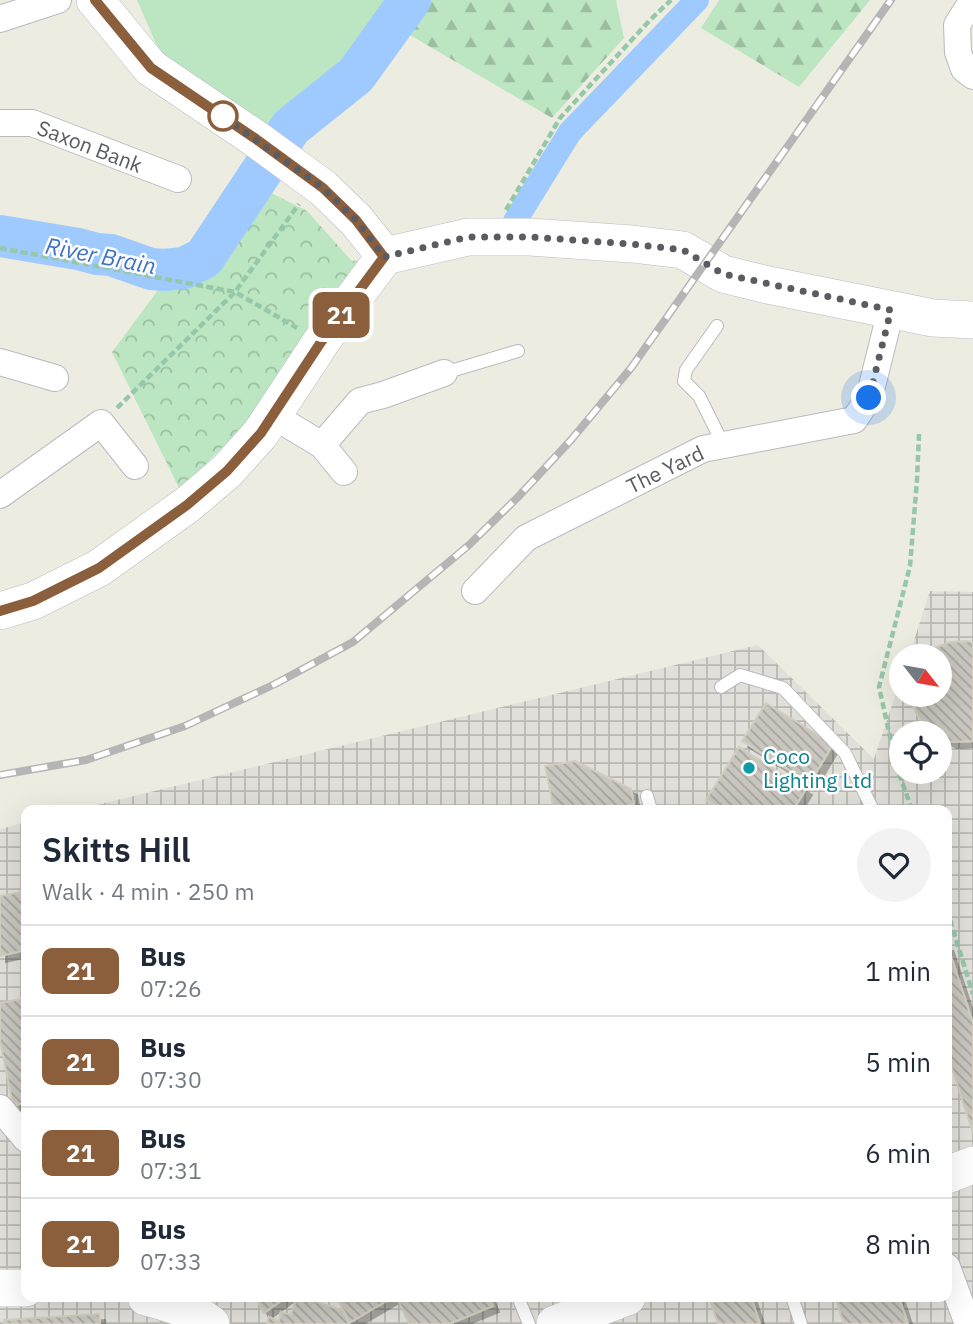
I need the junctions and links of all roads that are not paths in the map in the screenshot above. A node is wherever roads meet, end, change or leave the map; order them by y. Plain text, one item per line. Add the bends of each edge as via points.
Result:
1 (58, 0) edge
2 (95, 0) edge
3 (973, 1) edge
4 (0, 19) edge
5 (973, 76) edge
6 (0, 123) edge
7 (178, 179) dead end
8 (384, 257) junction
9 (891, 310) junction
10 (973, 320) edge
11 (717, 326) dead end
12 (518, 351) dead end
13 (0, 362) edge
14 (444, 373) joint
15 (55, 378) dead end
16 (272, 415) junction
17 (322, 444) junction
18 (723, 444) junction
19 (135, 466) dead end
20 (344, 472) dead end
21 (0, 495) edge
22 (475, 591) dead end
23 (0, 611) edge
24 (722, 687) dead end
25 (647, 796) dead end
26 (650, 805) edge
27 (871, 805) edge
28 (0, 1108) edge
29 (21, 1133) edge
30 (952, 1281) edge
31 (0, 1288) edge
32 (21, 1288) edge
33 (163, 1302) edge
34 (520, 1302) edge
35 (614, 1302) edge
36 (794, 1302) edge
37 (211, 1324) edge
38 (529, 1324) edge
39 (555, 1324) edge
40 (801, 1324) edge
41 (968, 1324) edge

1 - 4 street
2 - 8 street via 151,68 323,188 356,220
3 - 5 street via 957,24 958,52 964,69
6 - 7 street, Saxon Bank via 32,123
8 - 9 street via 468,237 632,244 683,250 723,274
8 - 16 street
9 - 10 street
9 - 18 street, The Yard via 869,398 853,420
11 - 18 lane via 686,370 684,381 699,396
12 - 14 lane
13 - 15 street
14 - 17 street via 360,401
16 - 17 street
16 - 23 street via 227,471 176,513 99,568 33,601
17 - 20 street
18 - 22 street, The Yard via 703,449 526,538
19 - 21 street via 101,423
24 - 27 lane via 740,675 783,688 845,753
25 - 26 lane
28 - 29 street
30 - 41 street
31 - 32 street
33 - 37 street
34 - 38 lane
35 - 39 street
36 - 40 lane

